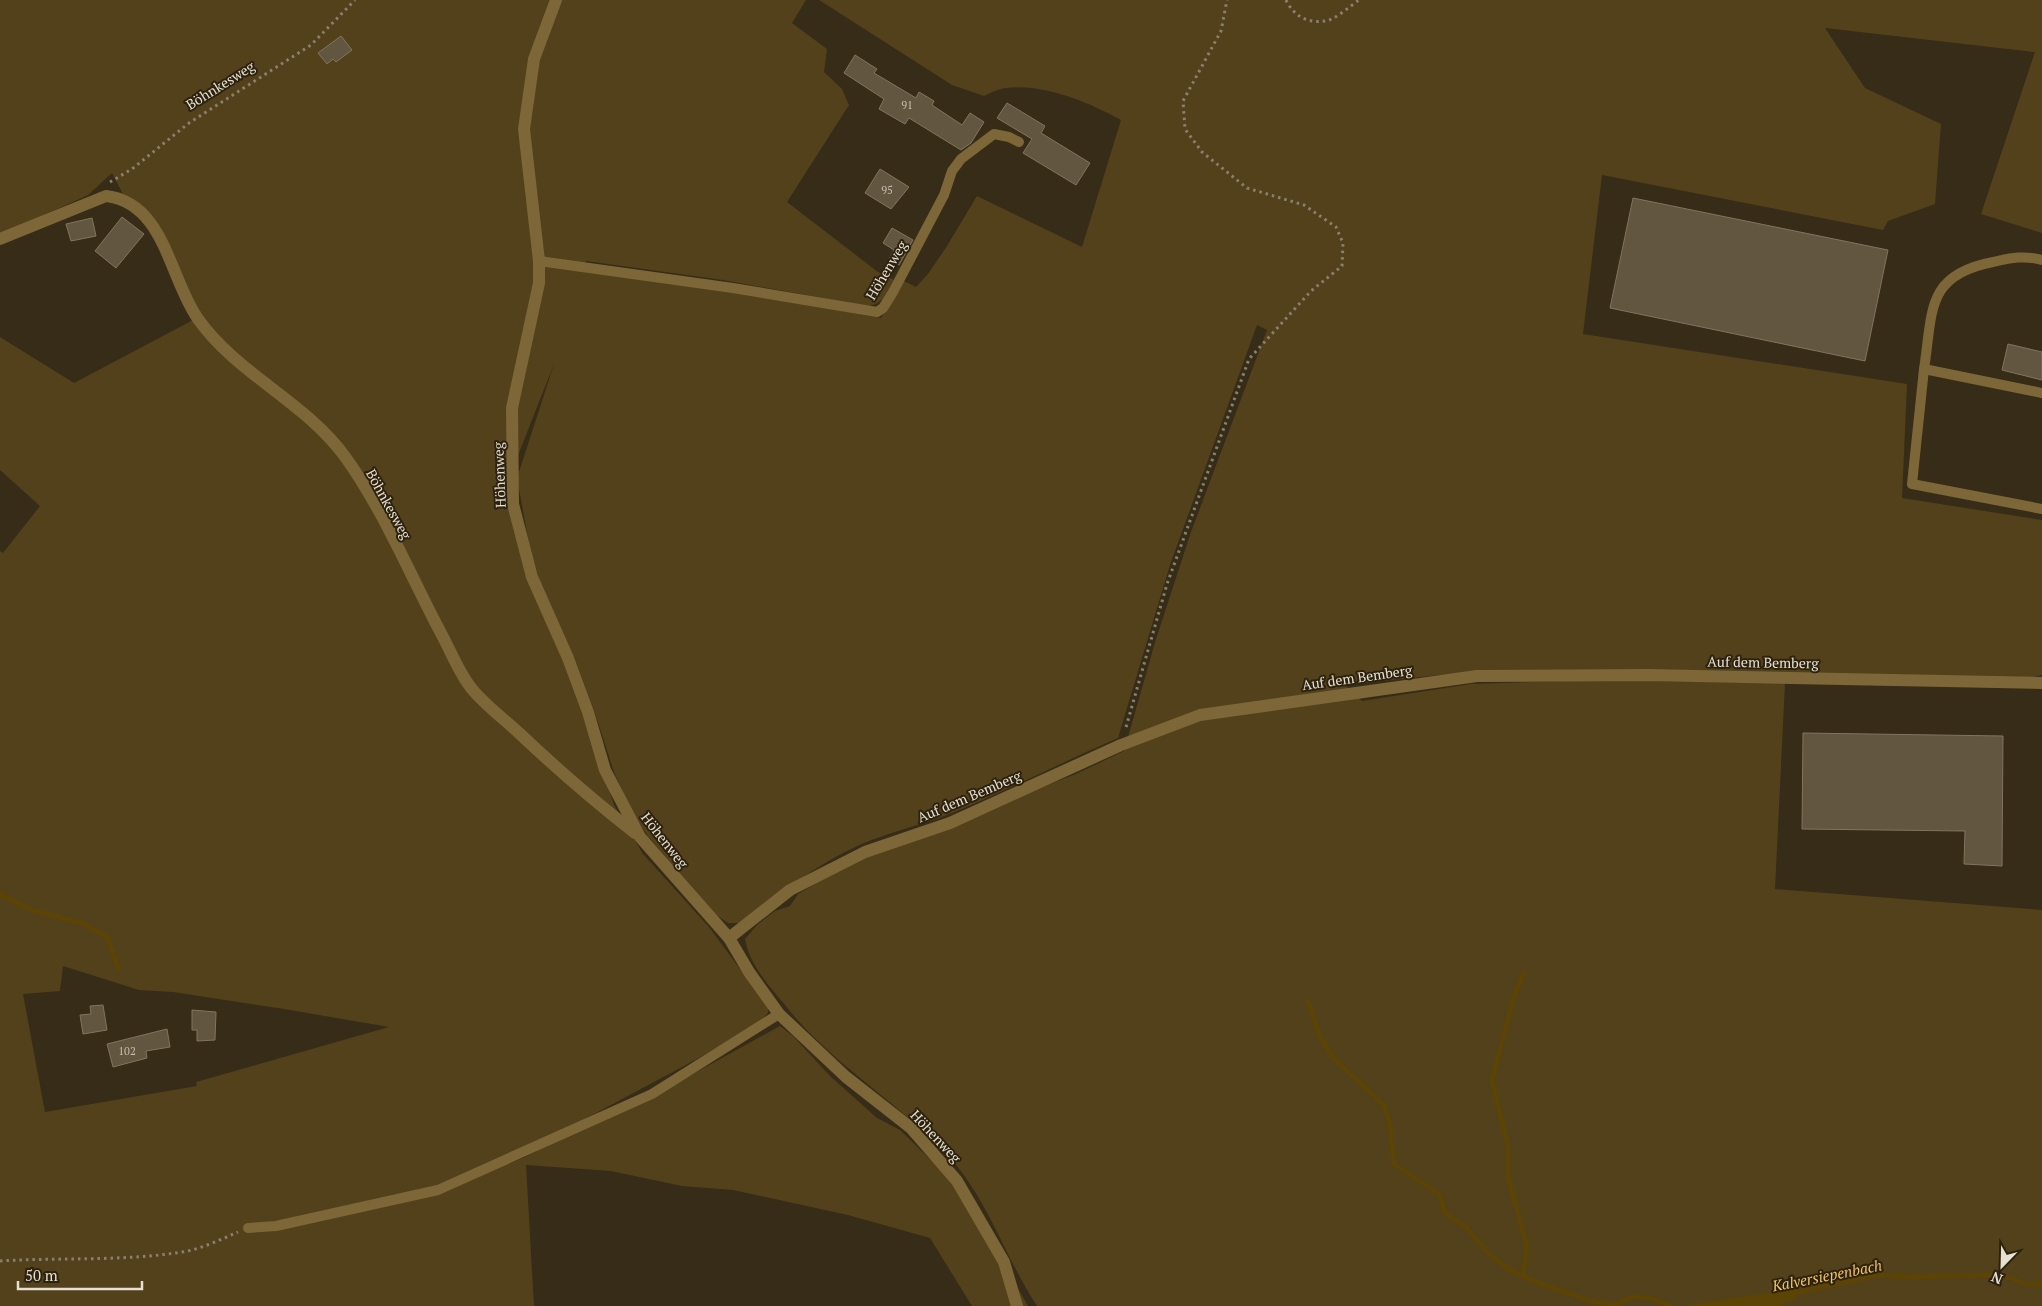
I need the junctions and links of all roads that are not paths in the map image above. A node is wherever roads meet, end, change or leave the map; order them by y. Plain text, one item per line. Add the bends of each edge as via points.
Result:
1 (556, 0) edge
2 (1019, 142) dead end
3 (0, 238) edge
4 (2042, 260) edge
5 (539, 261) junction
6 (1924, 369) junction
7 (2042, 393) edge
8 (2042, 509) edge
9 (2042, 683) edge
10 (640, 837) junction
11 (729, 938) junction
12 (779, 1014) junction
13 (248, 1228) road end
14 (1017, 1306) edge

1 - 5 street, Höhenweg via 534,59 524,129
2 - 5 lane, Höhenweg via 994,134 961,159 952,170 944,195 893,292 884,308 876,312
3 - 10 street, Böhnkesweg via 106,196 138,208 150,221 185,298 210,334 232,358 308,418 345,457 376,506 471,689 587,796
4 - 6 lane via 2025,256 1975,265 1949,278 1936,298
5 - 10 street, Höhenweg via 539,283 512,408 513,504 532,577 568,658 605,770
6 - 7 lane
6 - 8 lane via 1912,484
9 - 11 street, Auf dem Bemberg via 1648,675 1477,676 1200,715 1121,745 950,823 865,852 790,890
10 - 11 street, Höhenweg
11 - 12 street, Höhenweg
12 - 13 lane via 652,1094 438,1190 276,1226
12 - 14 street, Höhenweg via 846,1077 911,1128 957,1181 1004,1262

